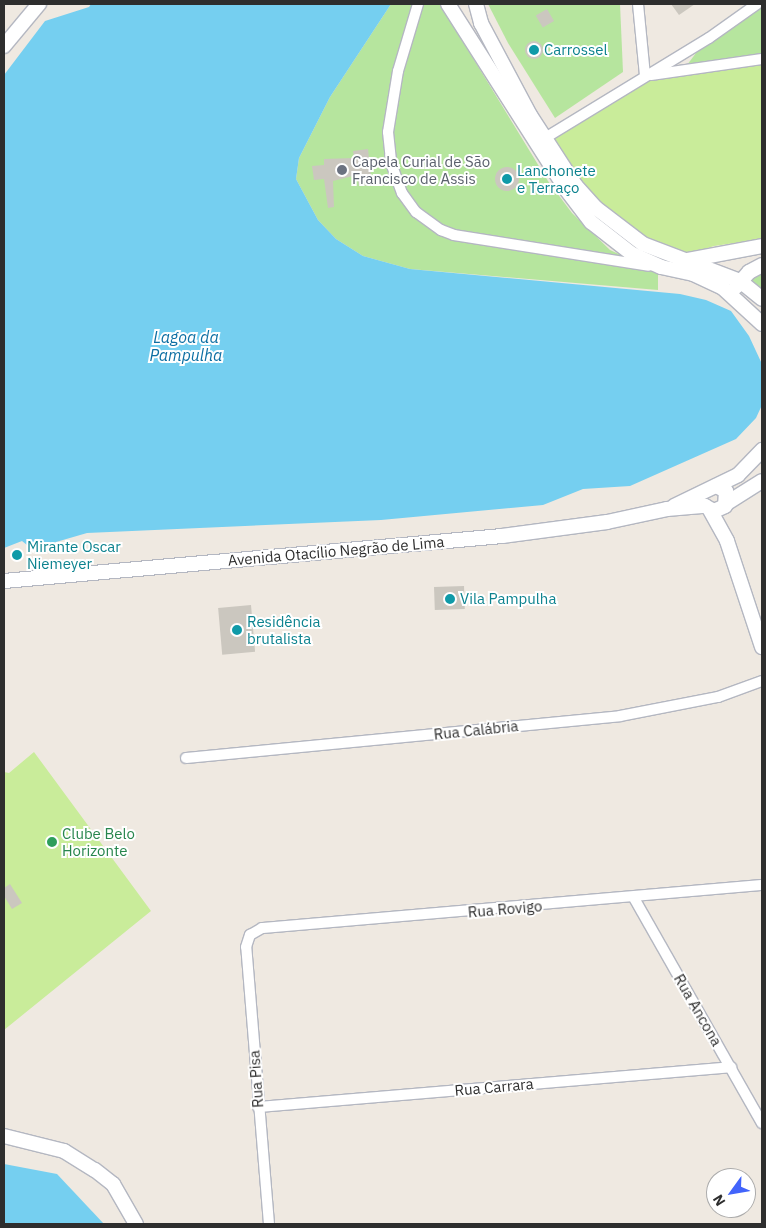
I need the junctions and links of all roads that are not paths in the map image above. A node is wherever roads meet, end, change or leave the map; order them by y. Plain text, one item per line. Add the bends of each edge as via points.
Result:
1 (39, 4) edge
2 (418, 4) edge
3 (448, 4) edge
4 (472, 4) edge
5 (476, 4) edge
6 (638, 4) edge
7 (757, 4) edge
8 (481, 23) junction
9 (4, 46) edge
10 (762, 59) edge
11 (645, 76) junction
12 (546, 138) junction
13 (762, 246) edge
14 (732, 251) junction
15 (688, 260) junction
16 (762, 265) edge
17 (661, 267) junction
18 (745, 276) junction
19 (723, 288) junction
20 (762, 299) edge
21 (762, 324) edge
22 (762, 450) edge
23 (762, 481) edge
24 (710, 488) junction
25 (726, 504) junction
26 (708, 508) junction
27 (667, 509) junction
28 (727, 541) junction
29 (4, 581) edge
30 (762, 648) edge
31 (762, 681) edge
32 (186, 758) dead end
33 (762, 885) edge
34 (634, 898) junction
35 (250, 935) joint
36 (731, 1067) junction
37 (258, 1107) junction
38 (762, 1122) edge
39 (4, 1136) edge
40 (136, 1224) edge
41 (269, 1224) edge

1 - 9 street
2 - 17 street via 398,71 388,132 391,163 402,193 416,212 454,235
3 - 17 street via 565,188 592,222 632,254
4 - 8 street
5 - 8 street
6 - 11 street
7 - 11 street via 709,38
8 - 12 street
10 - 11 street
11 - 12 street
12 - 15 street via 576,186 615,226 643,244
13 - 14 street
14 - 15 street
14 - 18 street via 742,255
15 - 18 street
16 - 18 street
17 - 19 street via 693,274
18 - 19 street via 736,288
18 - 20 street
19 - 21 street
22 - 24 street, Avenida Otacílio Negrão de Lima via 738,475
23 - 25 street
24 - 25 street via 726,491
24 - 26 street
24 - 27 street, Avenida Otacílio Negrão de Lima
25 - 26 street, Avenida Otacílio Negrão de Lima via 718,511
25 - 28 street
26 - 27 street, Avenida Otacílio Negrão de Lima
26 - 28 street
27 - 29 street, Avenida Otacílio Negrão de Lima via 607,522 502,536
28 - 30 street
31 - 32 street, Rua Calábria via 718,697 620,716
33 - 34 street, Rua Rovigo
34 - 35 street, Rua Rovigo via 262,928
34 - 36 street, Rua Ancona
35 - 37 street, Rua Pisa via 246,947
36 - 37 street, Rua Carrara
36 - 38 street, Rua Ancona
37 - 41 street, Rua Pisa
39 - 40 street via 49,1146 95,1170 113,1184

